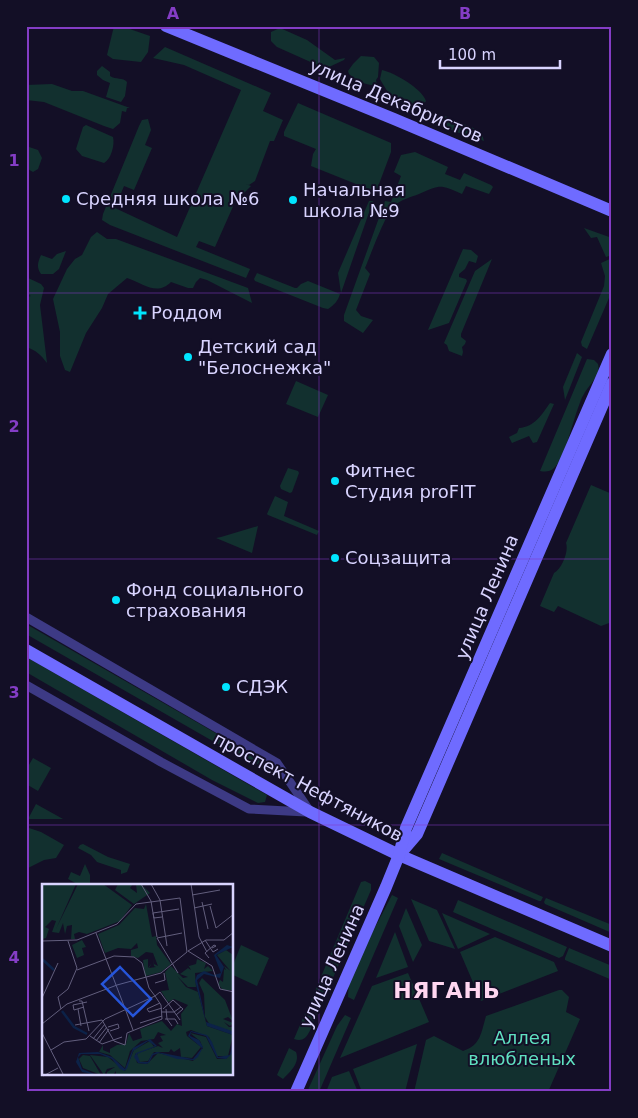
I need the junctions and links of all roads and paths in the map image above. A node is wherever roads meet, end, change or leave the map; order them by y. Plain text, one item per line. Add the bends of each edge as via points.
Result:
1 (166, 26) edge
2 (612, 211) edge
3 (612, 354) edge
4 (612, 383) edge
5 (571, 464) junction
6 (26, 617) edge
7 (26, 650) edge
8 (26, 685) edge
9 (310, 812) junction
10 (399, 855) junction
11 (612, 946) edge
12 (296, 1092) edge

1 - 2 main road, улица Декабристов
3 - 5 main road, улица Ленина
4 - 5 main road, улица Ленина
5 - 10 main road, улица Ленина via 499,628 417,834
6 - 9 street via 277,764
7 - 9 main road, проспект Нефтяников
8 - 9 street via 248,809
9 - 10 main road, проспект Нефтяников
10 - 11 main road, проспект Нефтяников
10 - 12 main road, улица Ленина

